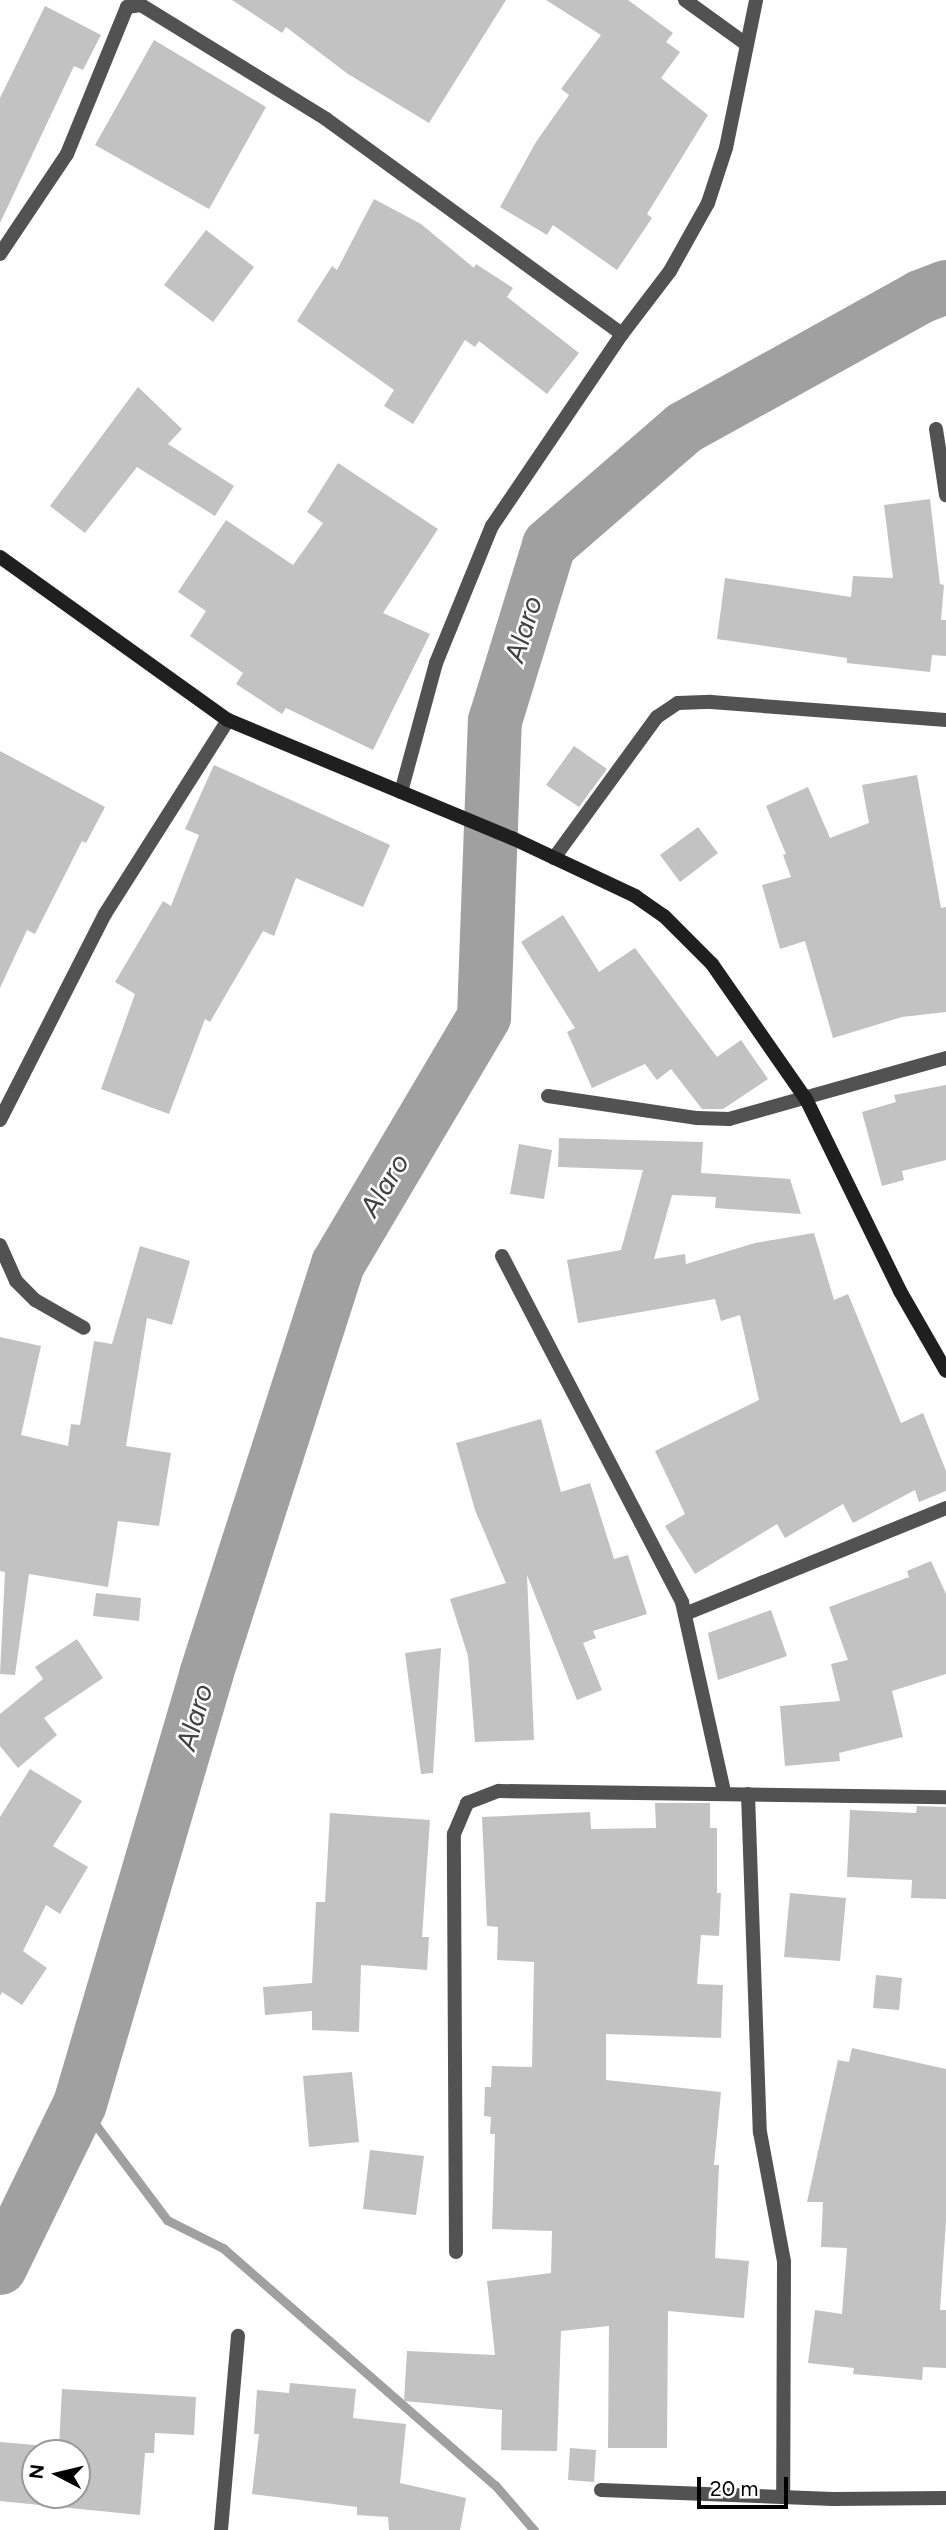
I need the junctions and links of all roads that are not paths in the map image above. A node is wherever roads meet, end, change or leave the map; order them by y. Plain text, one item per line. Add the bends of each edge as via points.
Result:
1 (685, 0) edge
2 (756, 0) edge
3 (747, 44) junction
4 (0, 254) edge
5 (622, 334) junction
6 (936, 429) dead end
7 (946, 495) edge
8 (0, 557) edge
9 (228, 720) junction
10 (946, 720) edge
11 (401, 792) junction
12 (554, 858) junction
13 (946, 1058) edge
14 (548, 1096) dead end
15 (806, 1099) junction
16 (0, 1120) edge
17 (0, 1245) edge
18 (502, 1256) dead end
19 (84, 1328) dead end
20 (946, 1371) edge
21 (946, 1508) edge
22 (685, 1614) junction
23 (724, 1791) junction
24 (748, 1794) junction
25 (946, 1797) edge
26 (456, 2252) dead end
27 (238, 2336) dead end
28 (601, 2490) dead end
29 (783, 2497) junction
30 (946, 2498) edge
31 (221, 2530) edge

1 - 3 street
2 - 3 street
3 - 5 street via 726,148 708,203 670,271
4 - 5 street via 67,154 128,7 141,5 326,119
5 - 11 street via 492,526 436,663
6 - 7 street
8 - 9 street
9 - 11 street
9 - 16 street via 105,914
10 - 12 street via 678,703 657,717
11 - 12 street
12 - 15 street via 635,896 664,916 712,964
13 - 15 street
14 - 15 street via 729,1119
15 - 20 street via 900,1291
17 - 19 street via 16,1281 35,1300
18 - 22 street
21 - 22 street
22 - 23 street
23 - 24 street
23 - 26 street via 499,1791 467,1803 460,1812 454,1833
24 - 25 street
24 - 29 street via 760,2132 784,2262
27 - 31 street
28 - 29 street
29 - 30 street

